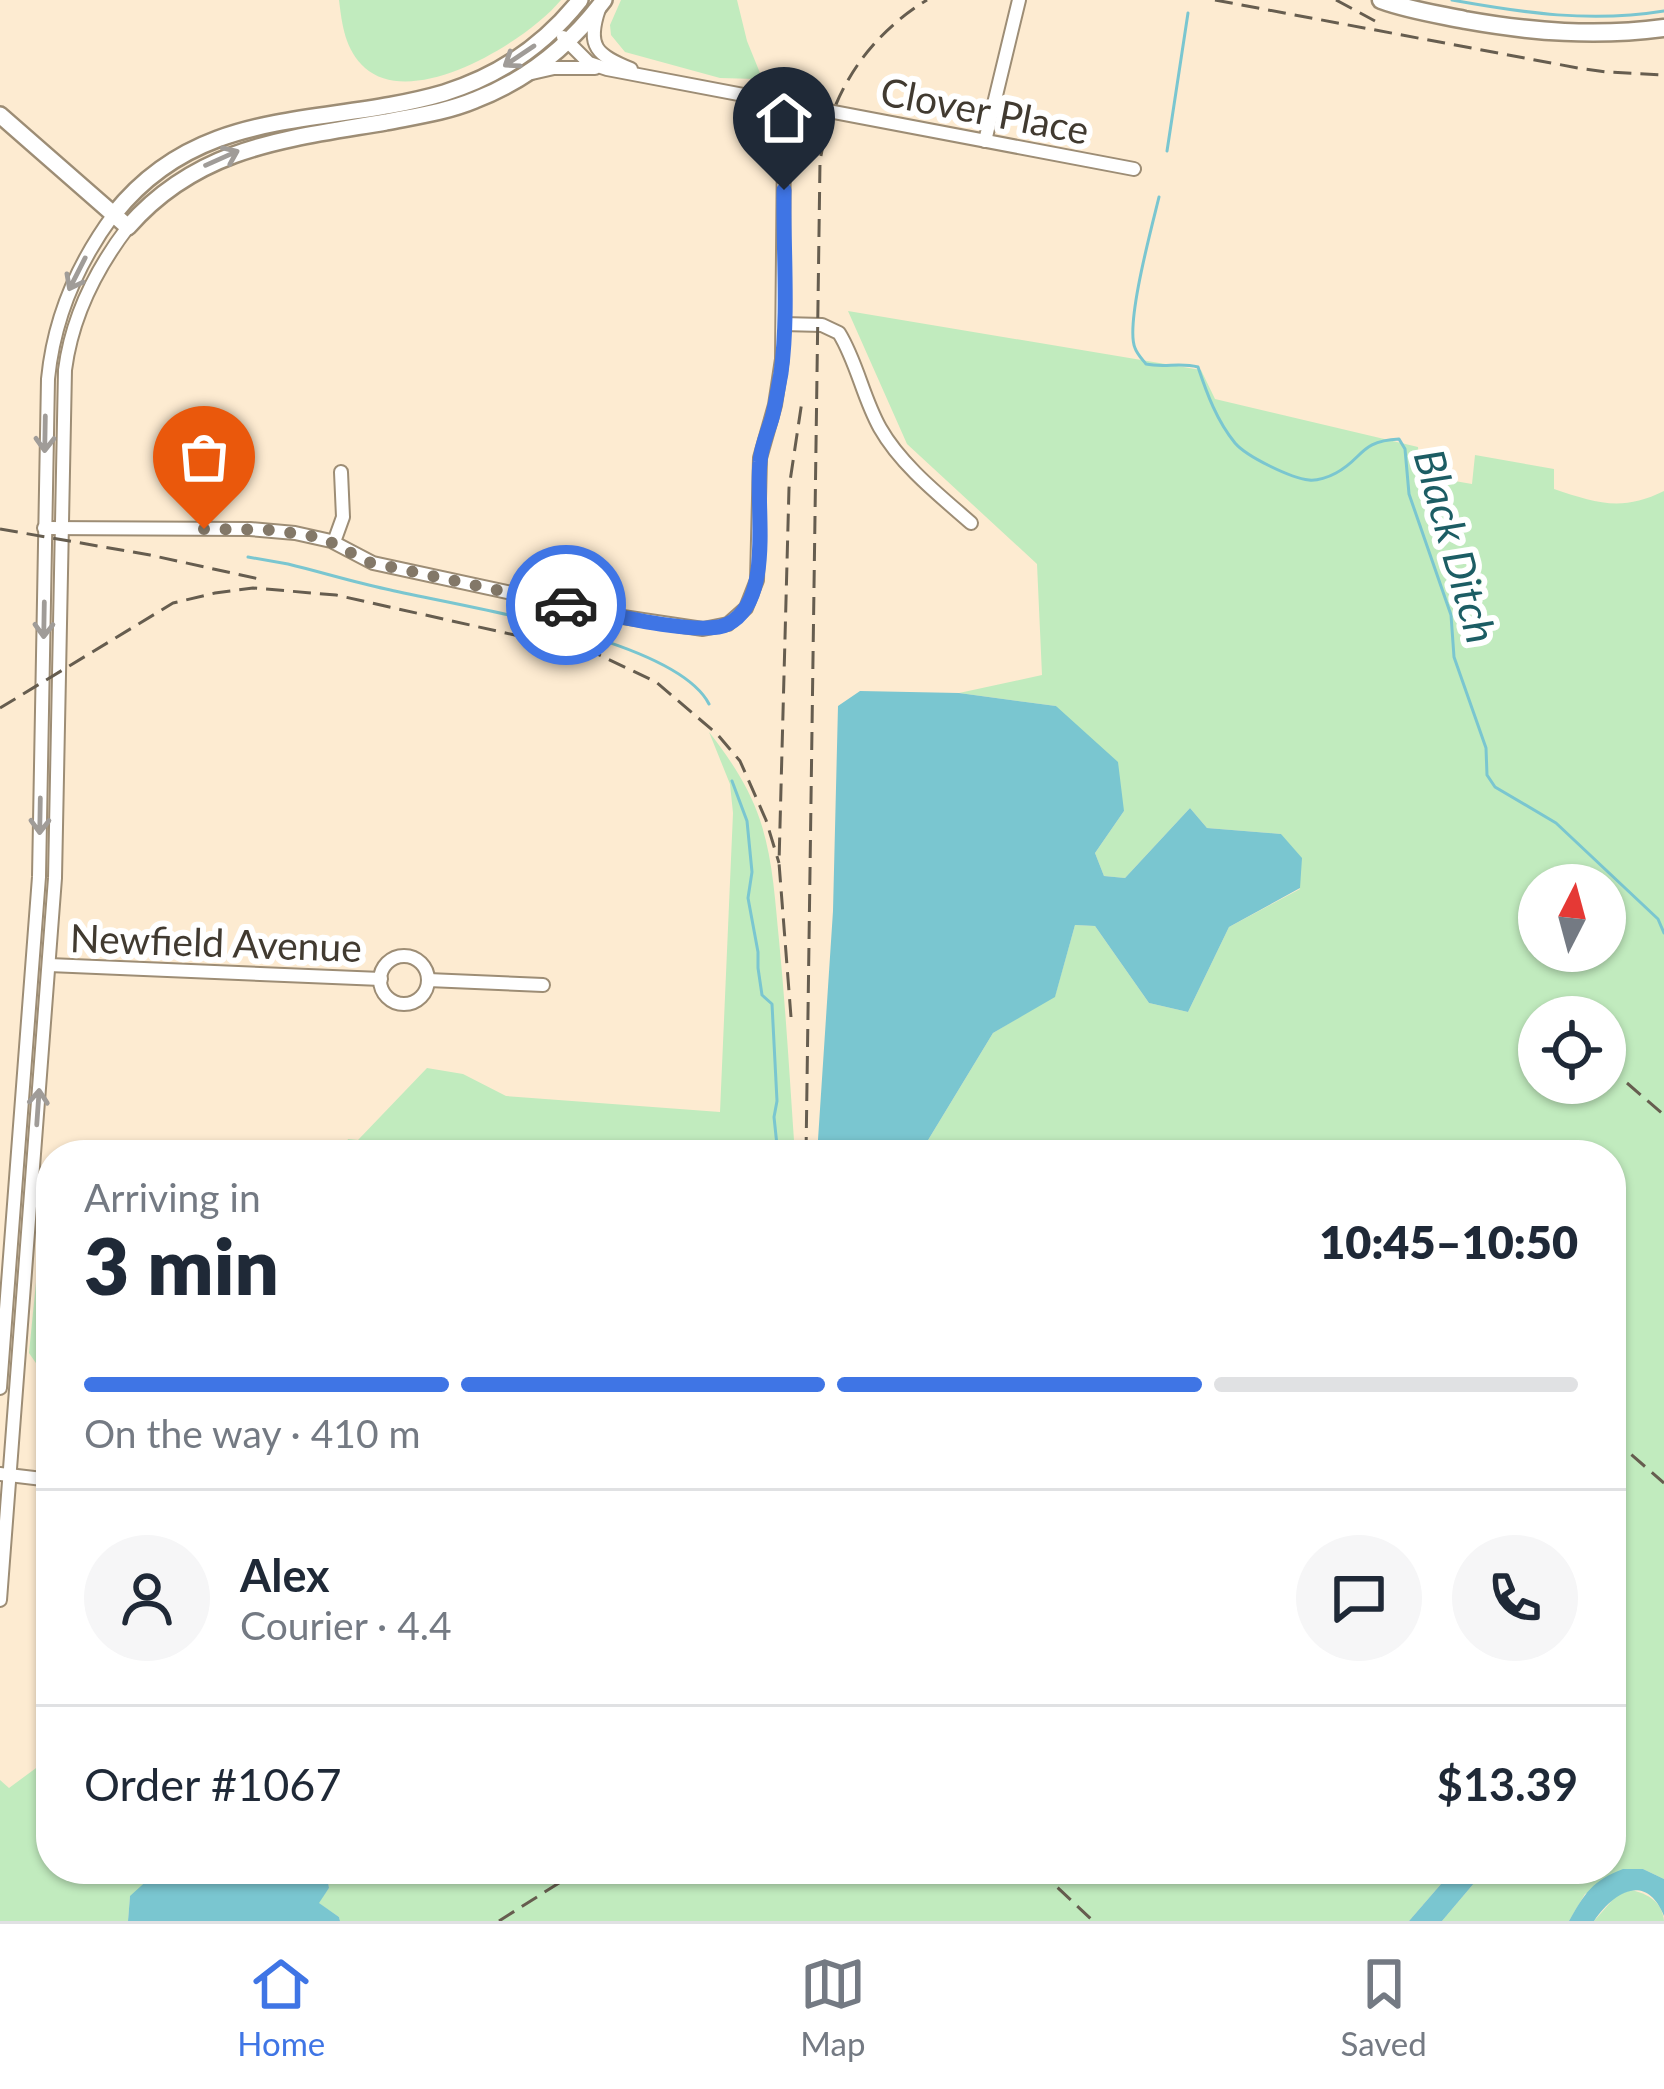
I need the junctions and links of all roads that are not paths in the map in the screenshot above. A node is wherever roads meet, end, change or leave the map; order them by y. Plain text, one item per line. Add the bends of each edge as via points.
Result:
1 (580, 0) edge
2 (1019, 0) edge
3 (1381, 0) edge
4 (603, 2) edge
5 (555, 28) junction
6 (1664, 28) edge
7 (567, 42) junction
8 (614, 70) junction
9 (520, 78) junction
10 (666, 80) junction
11 (793, 104) junction
12 (0, 116) edge
13 (986, 141) junction
14 (1134, 169) dead end
15 (114, 214) junction
16 (128, 227) junction
17 (783, 324) junction
18 (341, 472) dead end
19 (971, 523) dead end
20 (44, 528) junction
21 (61, 528) junction
22 (334, 542) junction
23 (49, 965) junction
24 (381, 979) junction
25 (428, 980) junction
26 (543, 985) dead end
27 (0, 1388) edge
28 (3, 1478) edge
29 (36, 1479) edge
30 (0, 1600) edge

1 - 5 street
2 - 13 street
3 - 6 main road via 1534,31
4 - 7 street
4 - 10 street via 596,48
5 - 7 street, Clover Place
5 -> 15 street via 514,61 457,88 213,140 161,169
7 - 8 street, Clover Place
7 - 9 street
8 - 9 street via 554,68
8 - 10 street, Clover Place
16 -> 9 street via 179,182 233,153 440,111
10 - 11 street, Clover Place
11 - 13 street, Clover Place
11 - 17 street via 784,145
12 - 15 street
13 - 14 street, Clover Place
15 - 16 street
15 -> 20 street via 71,285 54,340
16 - 21 street via 84,299 70,341
17 - 19 street via 838,333 888,440
17 - 22 street via 759,464 756,585 734,621 717,628 632,618 368,562
18 - 22 street via 344,517
20 - 21 street
20 -> 27 street via 39,877
21 - 22 street via 274,530
21 - 23 street
23 - 24 street, Newfield Avenue
28 -> 23 street
24 - 25 street, Newfield Avenue via 388,963 406,956 420,962
24 - 25 street, Newfield Avenue via 387,996 402,1004 421,997
25 - 26 street, Newfield Avenue
28 - 29 street
28 - 30 street

